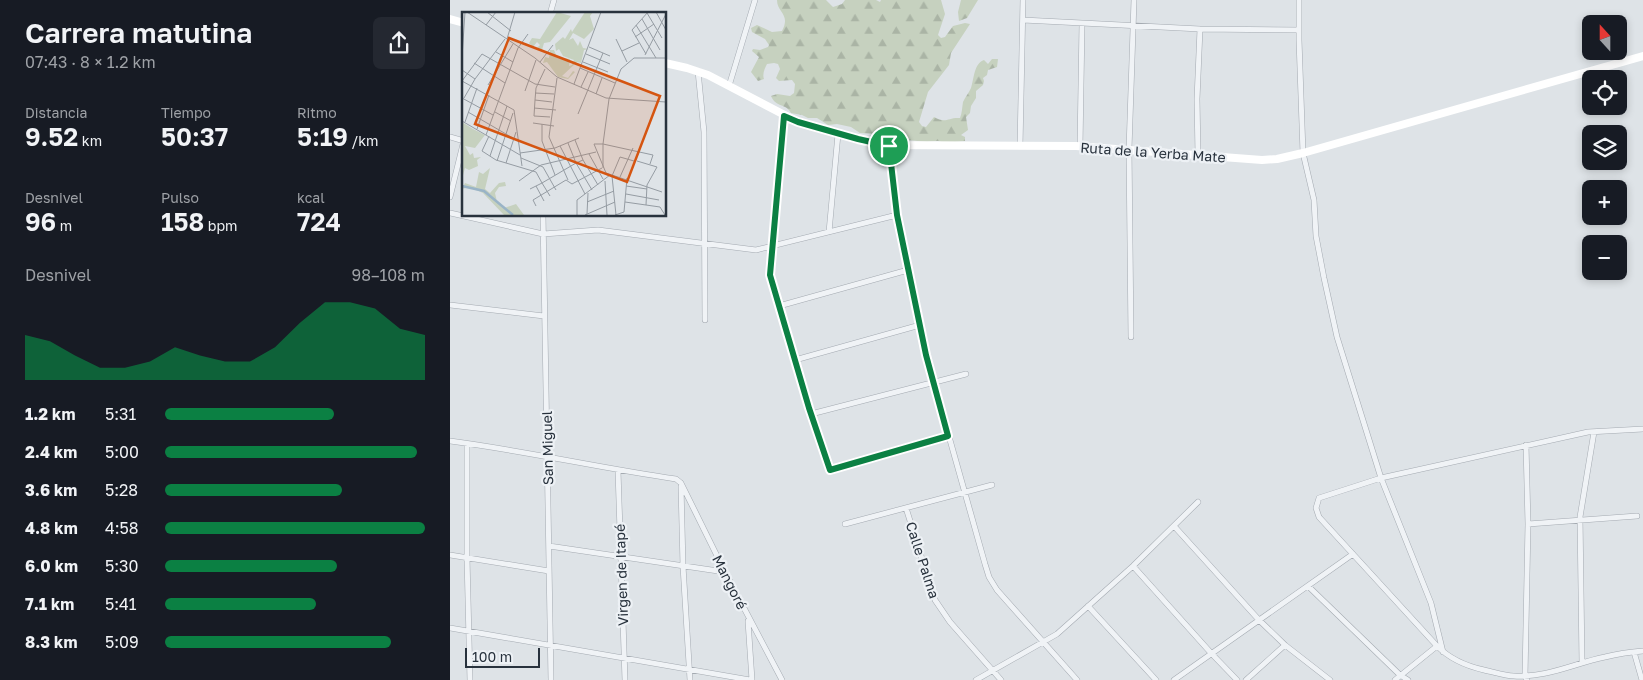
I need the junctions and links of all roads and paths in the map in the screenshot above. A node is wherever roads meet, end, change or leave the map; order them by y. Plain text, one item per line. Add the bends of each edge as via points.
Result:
1 (755, 0) edge
2 (1023, 0) edge
3 (1134, 0) edge
4 (1299, 0) edge
5 (1023, 20) junction
6 (1082, 24) junction
7 (1132, 25) junction
8 (1200, 29) junction
9 (1299, 30) junction
10 (1643, 56) edge
11 (666, 63) edge
12 (698, 71) junction
13 (729, 86) junction
14 (784, 116) junction
15 (838, 134) junction
16 (889, 146) junction
17 (1020, 146) junction
18 (1080, 146) junction
19 (462, 148) edge
20 (1129, 149) junction
21 (1303, 153) junction
22 (1198, 155) junction
23 (450, 197) edge
24 (897, 215) junction
25 (463, 216) edge
26 (543, 216) edge
27 (830, 232) junction
28 (543, 234) junction
29 (705, 244) junction
30 (772, 246) junction
31 (908, 270) junction
32 (450, 305) edge
33 (779, 306) junction
34 (544, 316) junction
35 (706, 320) dead end
36 (920, 325) junction
37 (1130, 337) dead end
38 (795, 360) junction
39 (966, 374) dead end
40 (933, 382) junction
41 (811, 414) junction
42 (1643, 429) edge
43 (1594, 432) junction
44 (948, 436) junction
45 (450, 441) edge
46 (467, 444) junction
47 (1526, 445) junction
48 (548, 457) junction
49 (618, 471) junction
50 (1381, 478) junction
51 (681, 483) junction
52 (992, 485) dead end
53 (964, 492) junction
54 (1198, 502) dead end
55 (906, 508) junction
56 (1637, 516) dead end
57 (1580, 520) junction
58 (845, 524) dead end
59 (1528, 524) junction
60 (1174, 526) junction
61 (549, 546) junction
62 (1353, 554) junction
63 (450, 555) edge
64 (620, 556) junction
65 (467, 558) junction
66 (683, 566) junction
67 (1133, 566) junction
68 (549, 570) junction
69 (725, 572) junction
70 (1308, 586) junction
71 (1088, 606) junction
72 (748, 617) junction
73 (1259, 620) junction
74 (450, 628) edge
75 (469, 631) junction
76 (1042, 642) junction
77 (551, 645) junction
78 (1285, 645) junction
79 (1437, 646) junction
80 (1443, 652) junction
81 (1634, 652) junction
82 (1643, 652) edge
83 (1211, 653) junction
84 (624, 659) junction
85 (1582, 663) junction
86 (690, 669) junction
87 (993, 670) junction
88 (1400, 675) junction
89 (1512, 678) edge
90 (1526, 678) edge
91 (470, 680) edge
92 (551, 680) edge
93 (625, 680) edge
94 (690, 680) edge
95 (751, 680) edge
96 (782, 680) edge
97 (976, 680) edge
98 (1001, 680) edge
99 (1077, 680) edge
100 (1156, 680) edge
101 (1174, 680) edge
102 (1237, 680) edge
103 (1246, 680) edge
104 (1330, 680) edge
105 (1395, 680) edge
106 (1408, 680) edge
107 (1642, 680) edge

1 - 13 street
2 - 5 street
3 - 7 street
4 - 9 street
5 - 6 street
5 - 17 street
6 - 7 street
6 - 18 street
7 - 8 street
7 - 20 street
8 - 9 street
8 - 22 street via 1196,99
9 - 21 street
10 - 21 main road, Ruta de la Yerba Mate
11 - 12 main road, Ruta de la Yerba Mate
12 - 13 main road, Ruta de la Yerba Mate
12 - 29 street via 704,132
13 - 14 main road, Ruta de la Yerba Mate
14 - 15 main road, Ruta de la Yerba Mate
14 - 30 street
15 - 16 main road, Ruta de la Yerba Mate
15 - 27 street
16 - 17 main road, Ruta de la Yerba Mate
16 - 24 street
17 - 18 main road, Ruta de la Yerba Mate
18 - 20 main road, Ruta de la Yerba Mate
19 - 23 street
20 - 22 main road, Ruta de la Yerba Mate
20 - 37 street
21 - 22 main road, Ruta de la Yerba Mate via 1269,160
21 - 50 street via 1337,337
24 - 27 street
24 - 31 street
25 - 28 street
26 - 28 street, San Miguel
27 - 30 street
28 - 29 street via 598,230
28 - 34 street, San Miguel
29 - 30 street via 756,250
29 - 35 street
30 - 33 street via 770,275
31 - 33 street
31 - 36 street
32 - 34 street
33 - 38 street
34 - 48 street, San Miguel
36 - 38 street
36 - 40 street
38 - 41 street
39 - 40 street
40 - 41 street
40 - 44 street
41 - 44 street via 830,470
42 - 43 street
43 - 47 street
43 - 57 street
44 - 53 street
45 - 46 street
46 - 48 street
46 - 65 street
47 - 50 street
47 - 59 street
48 - 49 street
48 - 61 street, San Miguel
49 - 51 street via 676,479
49 - 64 street, Virgen de Itapé
50 - 62 street via 1319,498 1316,508 1319,517
50 - 80 street via 1431,603
51 - 66 street
51 - 69 street, Mangoré
52 - 53 street
53 - 55 street
53 - 76 street via 989,577
54 - 60 street
55 - 58 street
55 - 87 street, Calle Palma via 935,600
56 - 57 street
57 - 59 street
57 - 85 street
59 - 90 street
60 - 67 street
60 - 73 street
61 - 64 street
61 - 68 street, San Miguel
62 - 70 street
62 - 79 street
63 - 65 street
64 - 66 street
64 - 84 street, Virgen de Itapé
65 - 68 street
65 - 75 street
66 - 69 street
66 - 86 street
67 - 71 street
67 - 83 street
68 - 77 street, San Miguel
69 - 72 street, Mangoré
70 - 73 street
70 - 88 street
71 - 76 street via 1057,634
71 - 100 street
72 - 95 street
72 - 96 street, Mangoré
73 - 78 street
73 - 83 street
74 - 75 street
75 - 77 street
75 - 91 street
76 - 87 street
76 - 99 street
77 - 84 street
77 - 92 street, San Miguel
78 - 103 street
78 - 104 street
79 - 80 street
79 - 88 street
80 - 89 street via 1458,662
81 - 82 street
81 - 85 street
81 - 107 street
83 - 101 street
83 - 102 street
84 - 86 street
84 - 93 street, Virgen de Itapé
85 - 90 street
86 - 94 street
86 - 95 street
87 - 97 street
87 - 98 street, Calle Palma
88 - 105 street
88 - 106 street
89 - 90 street

